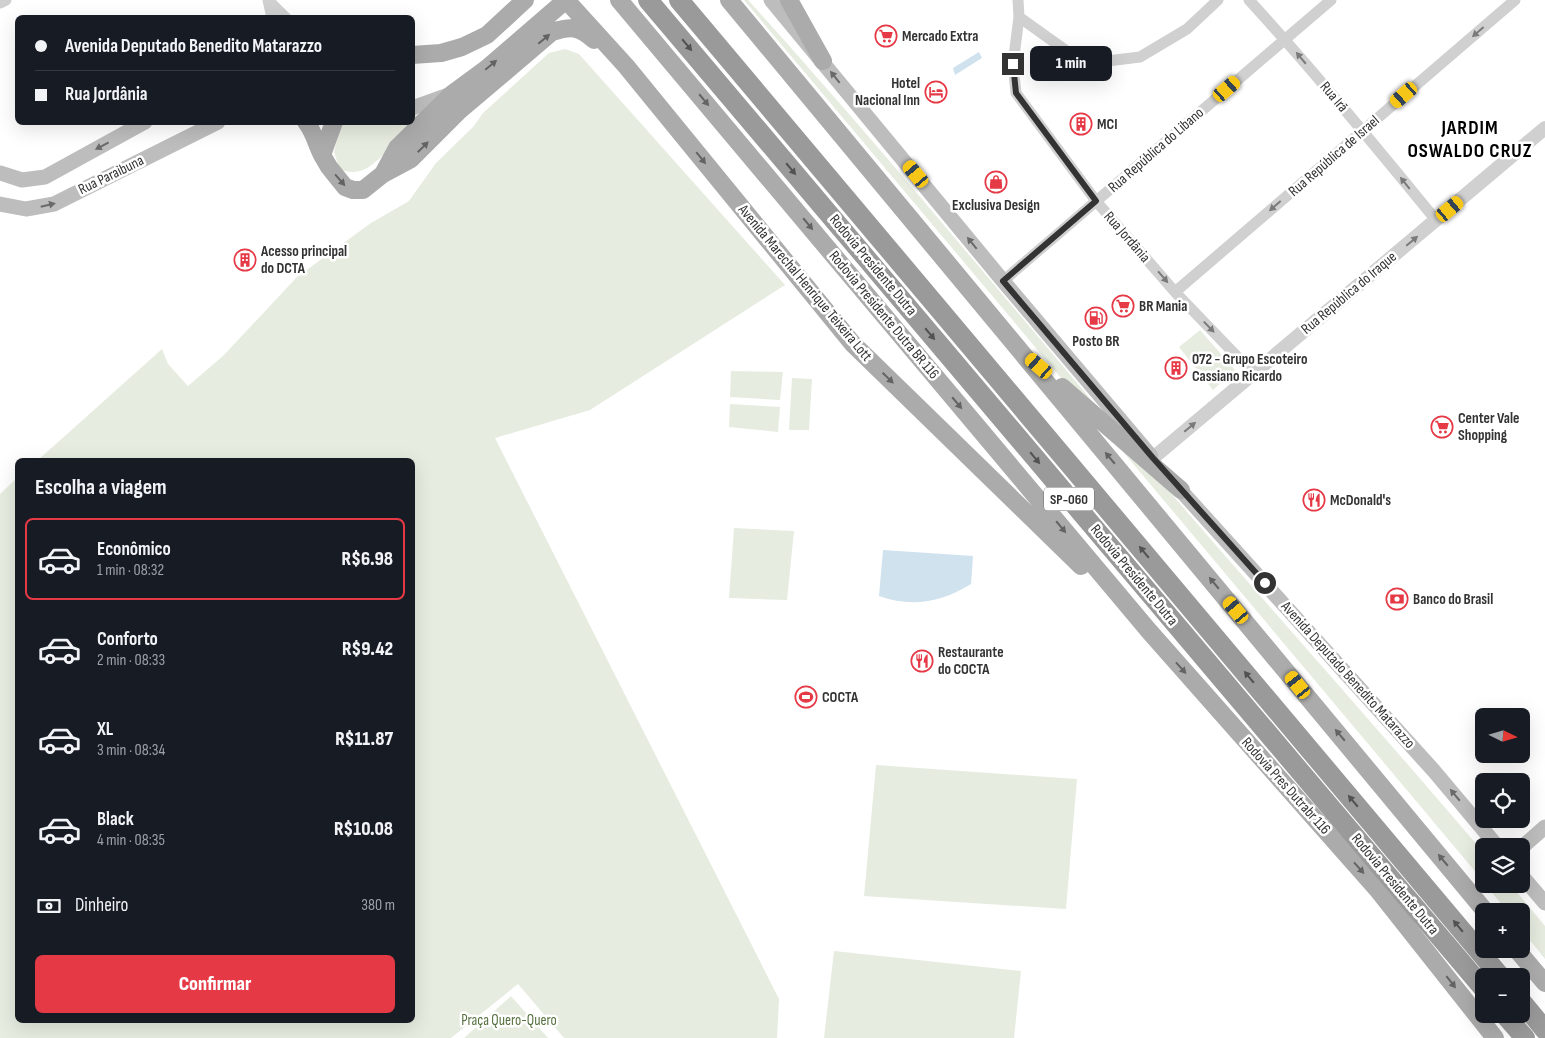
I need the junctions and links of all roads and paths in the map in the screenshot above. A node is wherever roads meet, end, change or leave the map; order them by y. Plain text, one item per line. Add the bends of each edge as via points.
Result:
1 (6, 0) edge
2 (268, 0) edge
3 (525, 0) edge
4 (566, 0) edge
5 (620, 0) edge
6 (679, 0) edge
7 (730, 0) edge
8 (771, 0) edge
9 (789, 0) edge
10 (1018, 0) edge
11 (1218, 0) edge
12 (1249, 0) edge
13 (1331, 0) edge
14 (1515, 0) edge
15 (0, 3) edge
16 (652, 4) edge
17 (271, 15) edge
18 (283, 15) edge
19 (1019, 17) junction
20 (1285, 39) junction
21 (415, 54) edge
22 (823, 61) junction
23 (626, 66) junction
24 (452, 94) junction
25 (415, 107) edge
26 (140, 125) edge
27 (212, 125) edge
28 (308, 125) edge
29 (333, 125) edge
30 (1545, 128) edge
31 (1363, 131) junction
32 (322, 155) junction
33 (0, 172) edge
34 (383, 174) junction
35 (1096, 201) junction
36 (0, 204) edge
37 (1436, 220) junction
38 (1003, 281) junction
39 (1175, 292) junction
40 (1024, 354) junction
41 (1253, 373) junction
42 (1153, 458) junction
43 (1181, 490) junction
44 (1148, 632) junction
45 (1545, 827) edge
46 (1490, 838) edge
47 (1530, 840) edge
48 (1530, 886) edge
49 (1479, 903) edge
50 (1545, 903) edge
51 (1524, 958) edge
52 (1493, 968) edge
53 (1475, 978) edge
54 (1545, 983) edge
55 (1530, 1012) edge
56 (1512, 1023) edge
57 (1545, 1030) edge
58 (1495, 1038) edge
59 (1525, 1038) edge

1 - 15 street
2 - 17 street
2 - 18 street
3 - 21 main road via 487,35 441,53
4 - 23 main road, Avenida Marechal Henrique Teixeira Lott
24 -> 4 main road
5 -> 44 main road, Rodovia Presidente Dutra BR 116
52 -> 6 highway, Rodovia Presidente Dutra / SP-060
7 - 40 main road
8 - 22 main road, Avenida Deputado Benedito Matarazzo
9 - 22 main road
10 - 19 street, Rua Jordânia
11 - 19 street via 1187,29 1140,57 1099,62 1068,52
12 - 20 street, Rua Irã
13 - 20 street, Rua República do Libano
14 -> 31 street, Rua República de Israel
16 -> 53 highway, Rodovia Presidente Dutra / SP-060
19 - 35 street, Rua Jordânia via 1013,64 1016,93
31 -> 20 street, Rua Irã
20 - 35 street, Rua República do Libano
38 -> 22 main road, Avenida Deputado Benedito Matarazzo
34 -> 23 main road via 411,159 459,111 552,32 579,29
23 -> 44 main road, Avenida Marechal Henrique Teixeira Lott via 853,344
24 - 25 main road
24 - 34 main road via 397,148
26 -> 33 main road, Rua Paraibuna via 45,177 22,180
36 -> 27 main road, Rua Paraibuna via 26,209 54,204
28 - 32 main road
29 - 32 main road
30 - 37 street, Rua República do Iraque
37 -> 31 street, Rua Irã
31 -> 39 street, Rua República de Israel
32 -> 34 main road via 345,187 353,190 363,190
35 - 38 street, Rua República do Libano
35 -> 39 street, Rua Jordânia
41 -> 37 street, Rua República do Iraque
38 - 42 main road, Avenida Deputado Benedito Matarazzo
39 -> 41 street, Rua Jordânia
40 - 43 main road
49 -> 40 main road
42 -> 41 street, Rua República do Iraque
42 - 43 main road, Avenida Deputado Benedito Matarazzo
46 -> 43 main road, Avenida Deputado Benedito Matarazzo
44 -> 58 main road, Rodovia Pres Dutrabr 116 via 1377,889
45 - 47 main road
48 - 50 main road
51 - 54 main road
55 - 57 highway
56 - 59 highway

